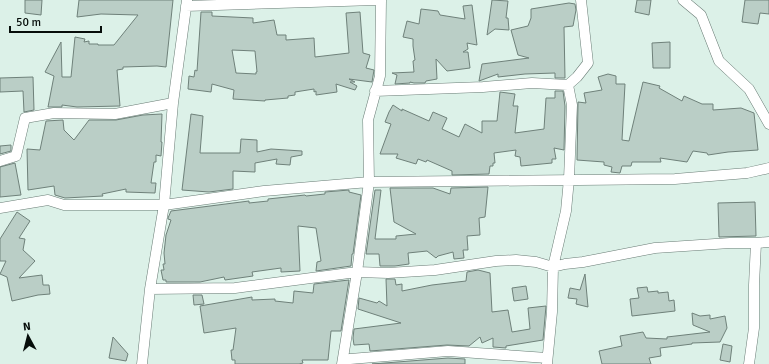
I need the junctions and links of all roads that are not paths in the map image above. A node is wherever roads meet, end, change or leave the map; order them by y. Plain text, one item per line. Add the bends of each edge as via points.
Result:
1 (376, 0) edge
2 (381, 0) edge
3 (581, 0) edge
4 (683, 0) edge
5 (186, 3) edge
6 (568, 84) junction
7 (375, 91) junction
8 (172, 103) junction
9 (769, 124) edge
10 (0, 161) edge
11 (769, 168) edge
12 (569, 179) junction
13 (369, 182) junction
14 (164, 205) junction
15 (0, 208) edge
16 (769, 242) edge
17 (756, 243) junction
18 (554, 267) junction
19 (357, 272) junction
20 (150, 288) junction
21 (547, 361) edge
22 (142, 364) edge
23 (342, 364) edge
24 (749, 364) edge

1 - 5 street
2 - 7 street via 380,76
3 - 6 street via 588,63
4 - 9 street via 701,15 719,60 749,89
5 - 8 street
6 - 7 street via 532,83
6 - 12 street via 572,105
7 - 13 street via 368,120
8 - 10 street via 115,114 54,113 25,118 16,156
8 - 14 street
11 - 12 street via 747,173 674,179
12 - 13 street
12 - 18 street via 566,211
13 - 14 street via 264,191
13 - 19 street
14 - 15 street via 64,205 48,200
14 - 20 street
16 - 17 street
17 - 18 street via 655,248
17 - 24 street via 754,328
18 - 19 street via 516,260 435,270
18 - 21 street
19 - 20 street via 235,288
19 - 23 street
20 - 22 street
21 - 23 street via 448,351 350,359

